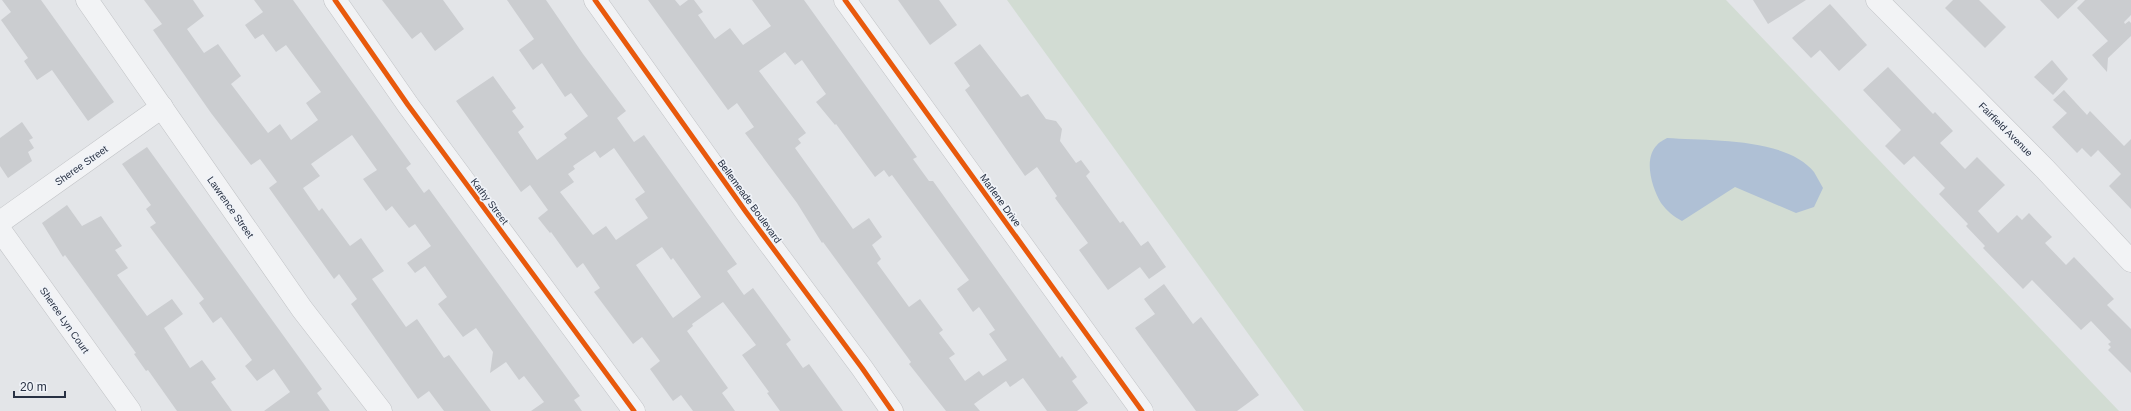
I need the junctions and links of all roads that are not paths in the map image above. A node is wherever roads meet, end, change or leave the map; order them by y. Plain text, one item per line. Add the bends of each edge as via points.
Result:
1 (87, 0) edge
2 (335, 0) edge
3 (595, 0) edge
4 (845, 0) edge
5 (1877, 0) edge
6 (162, 107) junction
7 (0, 222) edge
8 (0, 230) edge
9 (2131, 261) edge
10 (1134, 408) edge
11 (130, 411) edge
12 (381, 411) edge
13 (634, 411) edge
14 (892, 411) edge

1 - 6 street, Lawrence Street
2 - 13 street, Kathy Street via 408,105
3 - 14 street, Bellemeade Boulevard
4 - 10 street, Marlene Drive
5 - 9 street, Fairfield Avenue via 2045,169
6 - 7 street, Sheree Street
6 - 12 street, Lawrence Street via 302,309
8 - 11 street, Sheree Lyn Court

